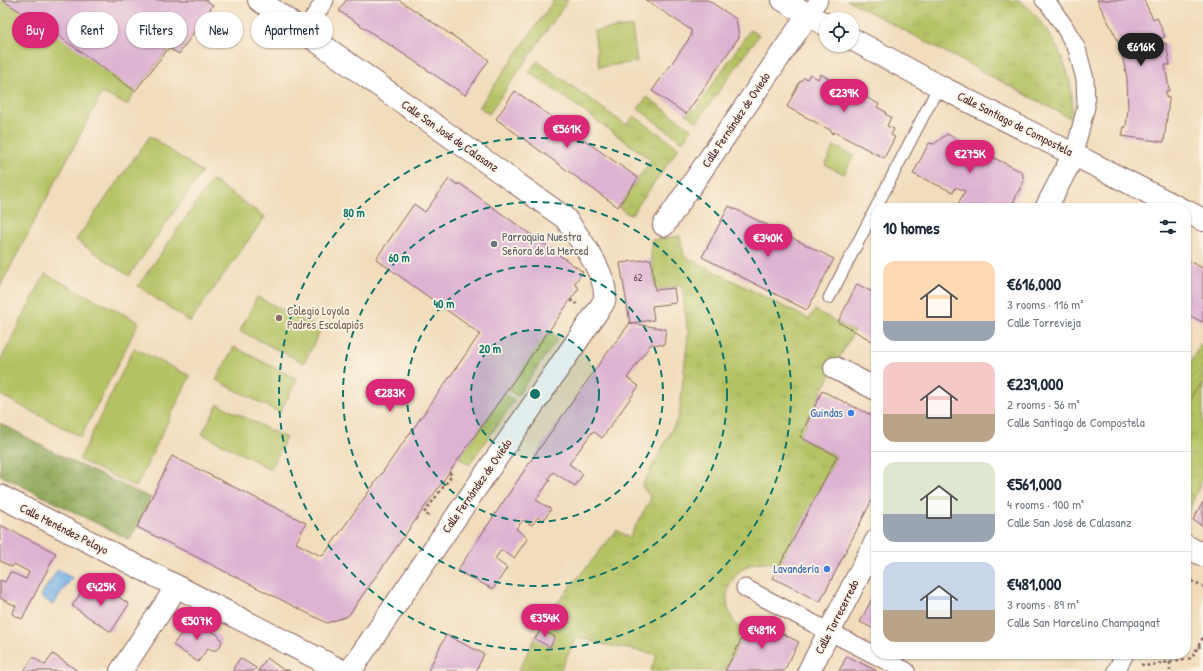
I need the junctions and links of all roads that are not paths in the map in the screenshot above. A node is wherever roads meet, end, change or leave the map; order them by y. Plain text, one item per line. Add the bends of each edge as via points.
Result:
1 (259, 0) edge
2 (326, 0) edge
3 (782, 0) edge
4 (1044, 0) edge
5 (276, 12) edge
6 (318, 12) edge
7 (818, 13) edge
8 (859, 43) edge
9 (326, 48) edge
10 (939, 86) junction
11 (1074, 154) junction
12 (878, 203) edge
13 (1049, 203) edge
14 (1169, 203) edge
15 (1191, 214) edge
16 (871, 217) edge
17 (1203, 220) edge
18 (664, 225) dead end
19 (829, 298) dead end
20 (604, 300) joint
21 (835, 368) dead end
22 (871, 386) edge
23 (0, 496) edge
24 (1191, 549) edge
25 (871, 551) edge
26 (1203, 555) edge
27 (174, 585) junction
28 (745, 588) dead end
29 (820, 627) dead end
30 (840, 637) dead end
31 (871, 653) edge
32 (883, 659) edge
33 (1122, 659) edge
34 (121, 671) edge
35 (342, 671) edge
36 (350, 671) edge
37 (809, 671) edge
38 (906, 671) edge
39 (1116, 671) edge

1 - 5 street, Calle San José de Calasanz
2 - 6 street
3 - 7 street
4 - 11 street via 1064,26 1077,50 1085,79 1086,107
7 - 18 street, Calle Fernández de Oviedo
8 - 10 street, Calle Santiago de Compostela
9 - 20 street, Calle San José de Calasanz via 565,218 598,269 604,286
10 - 11 street, Calle Santiago de Compostela
10 - 12 lane
11 - 13 street
11 - 14 street, Calle Santiago de Compostela
15 - 17 street
16 - 19 lane
20 - 36 street, Calle Fernández de Oviedo
21 - 22 street
23 - 27 street, Calle Menéndez Pelayo
24 - 26 street
25 - 37 street, Calle Torrecerredo
27 - 34 street via 168,600
27 - 35 street, Calle Menéndez Pelayo
28 - 29 street
30 - 31 street
32 - 38 street
33 - 39 street

